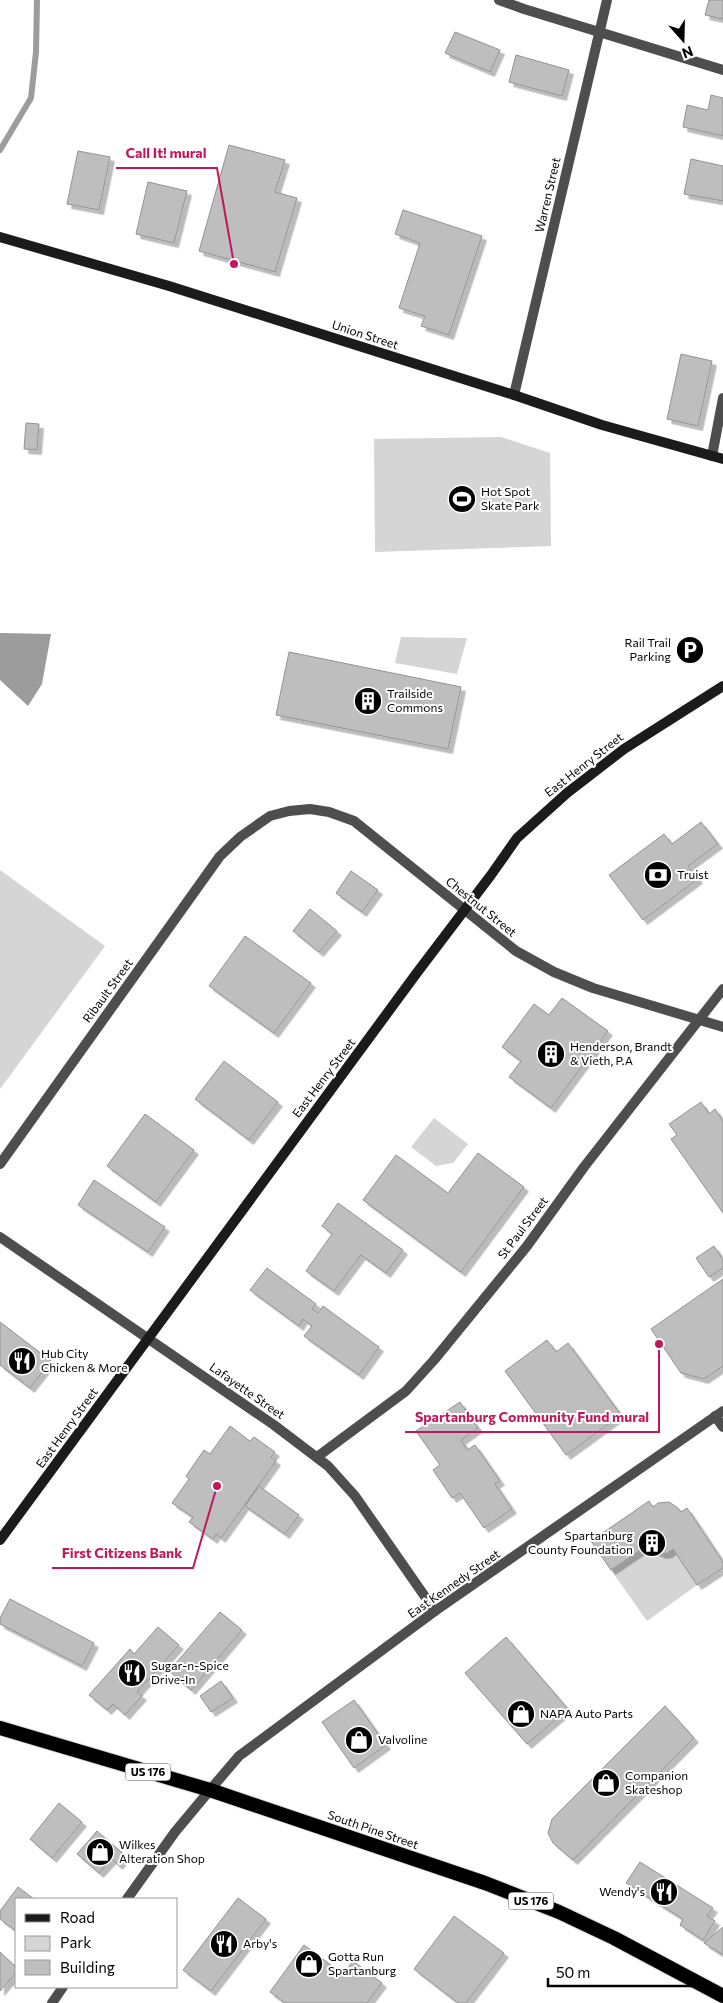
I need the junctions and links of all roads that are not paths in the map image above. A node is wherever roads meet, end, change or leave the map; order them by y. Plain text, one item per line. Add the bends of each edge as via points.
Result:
1 (499, 0) edge
2 (607, 0) edge
3 (600, 32) junction
4 (723, 70) edge
5 (0, 237) edge
6 (514, 395) junction
7 (723, 398) edge
8 (712, 456) junction
9 (723, 459) edge
10 (723, 686) edge
11 (240, 837) joint
12 (464, 910) junction
13 (723, 989) edge
14 (698, 1019) junction
15 (723, 1027) edge
16 (0, 1164) edge
17 (0, 1237) edge
18 (148, 1339) junction
19 (719, 1413) edge
20 (723, 1427) edge
21 (317, 1457) junction
22 (0, 1540) edge
23 (435, 1612) junction
24 (0, 1728) edge
25 (210, 1790) junction
26 (127, 1898) edge
27 (62, 1988) edge
28 (723, 1996) edge
29 (52, 2003) edge

1 - 3 street
2 - 3 street, Warren Street
3 - 4 street
3 - 6 street, Warren Street
5 - 6 main road, Union Street via 163,284
6 - 8 main road, Union Street via 602,425
7 - 8 street
8 - 9 main road, Union Street
10 - 12 main road, East Henry Street via 624,749 541,815 517,838
11 - 12 street, Chestnut Street via 270,816 290,810 330,812 354,820
11 - 16 street, Ribault Street via 220,856
12 - 14 street, Chestnut Street via 516,951 554,972 593,988
12 - 18 main road, East Henry Street
13 - 14 street, St Paul Street
14 - 15 street, Chestnut Street
14 - 21 street, St Paul Street via 527,1246 434,1360 406,1390
17 - 18 street, Lafayette Street
18 - 21 street, Lafayette Street
18 - 22 main road, East Henry Street
19 - 20 street
19 - 23 street, East Kennedy Street
21 - 23 street, Lafayette Street via 355,1496
23 - 25 street, East Kennedy Street via 239,1756
24 - 25 highway, South Pine Street / US 176
25 - 26 street, East Kennedy Street
25 - 28 highway, South Pine Street / US 176 via 522,1897 614,1938
27 - 29 street

